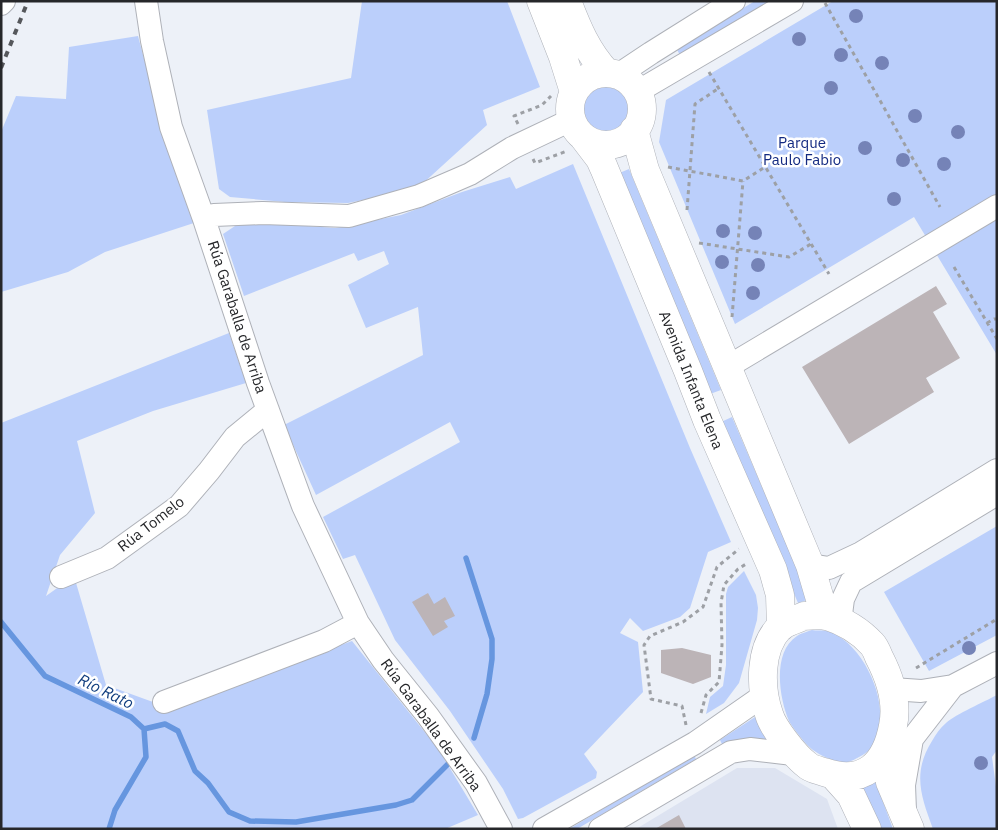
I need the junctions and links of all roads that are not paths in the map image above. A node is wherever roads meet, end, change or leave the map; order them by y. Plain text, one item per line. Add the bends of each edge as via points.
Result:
1 (4, 1) edge
2 (146, 1) edge
3 (540, 1) edge
4 (567, 1) edge
5 (734, 1) edge
6 (792, 1) edge
7 (1, 4) edge
8 (621, 80) junction
9 (563, 93) junction
10 (634, 130) junction
11 (575, 136) junction
12 (997, 206) edge
13 (204, 218) junction
14 (729, 366) junction
15 (268, 410) junction
16 (997, 470) edge
17 (997, 494) edge
18 (810, 565) junction
19 (61, 576) dead end
20 (833, 619) junction
21 (358, 623) junction
22 (781, 627) junction
23 (997, 663) edge
24 (953, 686) junction
25 (892, 689) junction
26 (764, 695) junction
27 (164, 702) dead end
28 (888, 747) junction
29 (793, 754) junction
30 (834, 776) junction
31 (907, 824) edge
32 (501, 829) edge
33 (544, 829) edge
34 (600, 829) edge
35 (867, 829) edge

1 - 7 street
2 - 13 street, Rúa Garaballa de Arriba via 171,126
3 - 9 street via 563,57
4 - 8 street via 590,52
5 - 8 street via 651,53
6 - 8 street
8 - 9 street via 597,74
8 - 10 street via 641,102 642,112
9 - 11 street via 570,101
10 - 11 street via 626,138 606,145
10 - 14 street via 645,170
11 - 13 street via 525,142 470,174 420,196 349,216 263,214
11 - 22 street, Avenida Infanta Elena via 600,159 604,168 772,570 780,595
12 - 14 street
13 - 15 street, Rúa Garaballa de Arriba
14 - 18 street
15 - 19 street, Rúa Tomelo via 235,437 179,506 107,558
15 - 21 street, Rúa Garaballa de Arriba via 303,506
16 - 18 street via 861,553 829,568
17 - 20 street via 850,582
18 - 20 street
20 - 22 street via 804,616
20 - 25 street via 854,628 873,645 888,673
21 - 27 street via 324,642
21 - 32 street, Rúa Garaballa de Arriba via 476,783
22 - 26 street via 765,654
23 - 24 street
24 - 25 street via 921,691
24 - 28 street
24 - 31 street via 912,739 904,785
25 - 28 street via 895,714
26 - 29 street via 769,716
26 - 33 street via 695,743
28 - 30 street via 873,768 856,775
28 - 31 street via 890,782
29 - 30 street via 808,767
29 - 34 street via 750,749 731,752
30 - 35 street via 852,795

